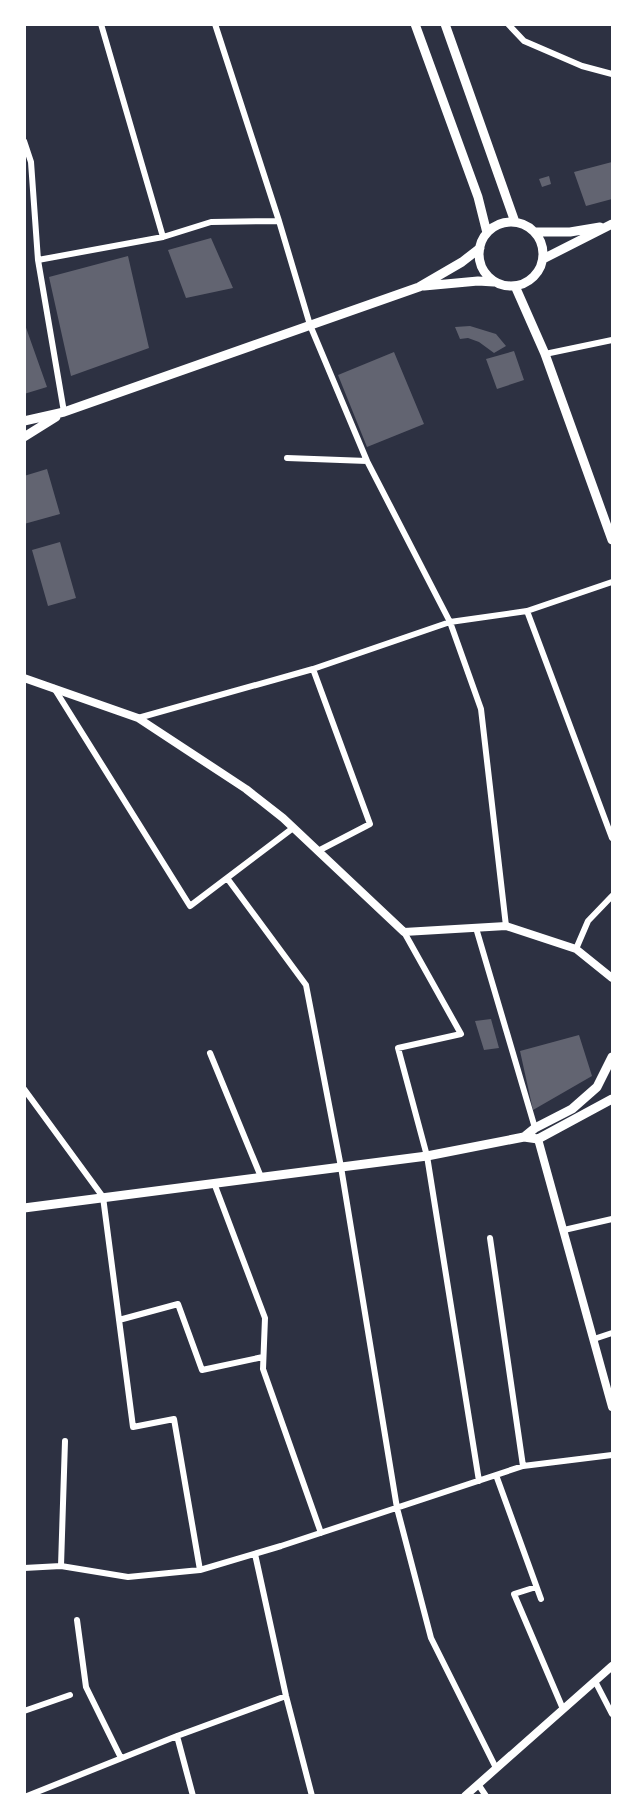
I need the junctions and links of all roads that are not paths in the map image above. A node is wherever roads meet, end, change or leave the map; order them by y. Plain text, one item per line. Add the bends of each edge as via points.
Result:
1 (101, 24) edge
2 (215, 24) edge
3 (415, 24) edge
4 (445, 24) edge
5 (508, 24) edge
6 (612, 74) edge
7 (24, 141) edge
8 (279, 220) junction
9 (515, 222) junction
10 (612, 224) edge
11 (487, 233) junction
12 (535, 233) junction
13 (163, 237) junction
14 (480, 248) junction
15 (543, 259) junction
16 (38, 260) junction
17 (496, 283) junction
18 (515, 286) junction
19 (419, 287) junction
20 (310, 325) junction
21 (612, 340) edge
22 (545, 354) junction
23 (64, 412) junction
24 (24, 421) edge
25 (24, 437) edge
26 (287, 458) dead end
27 (367, 461) junction
28 (612, 540) edge
29 (612, 582) edge
30 (527, 611) junction
31 (450, 622) junction
32 (313, 669) junction
33 (24, 678) edge
34 (54, 688) junction
35 (138, 718) junction
36 (293, 828) junction
37 (612, 838) edge
38 (318, 851) junction
39 (227, 878) junction
40 (612, 896) edge
41 (506, 926) junction
42 (476, 928) junction
43 (404, 932) junction
44 (576, 949) junction
45 (612, 978) edge
46 (210, 1053) dead end
47 (612, 1056) edge
48 (24, 1089) edge
49 (612, 1099) edge
50 (535, 1128) junction
51 (524, 1137) junction
52 (538, 1139) junction
53 (428, 1156) junction
54 (341, 1167) junction
55 (261, 1177) junction
56 (214, 1183) junction
57 (103, 1197) junction
58 (24, 1208) edge
59 (612, 1219) edge
60 (564, 1230) junction
61 (490, 1238) dead end
62 (119, 1320) junction
63 (612, 1333) edge
64 (594, 1339) junction
65 (263, 1357) junction
66 (612, 1407) edge
67 (65, 1441) dead end
68 (612, 1455) edge
69 (523, 1466) junction
70 (496, 1475) junction
71 (479, 1481) junction
72 (397, 1508) junction
73 (321, 1533) junction
74 (255, 1554) junction
75 (61, 1566) junction
76 (24, 1568) edge
77 (200, 1570) junction
78 (536, 1587) junction
79 (541, 1599) dead end
80 (77, 1620) dead end
81 (612, 1665) edge
82 (595, 1681) junction
83 (70, 1695) dead end
84 (286, 1696) junction
85 (563, 1709) junction
86 (24, 1710) edge
87 (612, 1714) edge
88 (177, 1736) junction
89 (121, 1758) junction
90 (496, 1768) junction
91 (478, 1784) junction
92 (27, 1796) edge
93 (193, 1796) edge
94 (312, 1796) edge
95 (465, 1796) edge
96 (486, 1796) edge

1 - 13 street
2 - 8 street
3 - 11 main road
4 - 9 main road
5 - 6 street via 532,45
7 - 16 street via 31,162
8 - 13 street via 211,222
8 - 20 street
9 - 11 main road via 495,226
9 - 12 main road
10 - 12 main road
10 - 15 main road
11 - 14 main road
12 - 15 main road via 541,240
13 - 16 street
14 - 17 main road via 482,268
14 - 19 main road
15 - 18 main road via 534,278
16 - 23 street
17 - 18 main road
17 - 19 main road
18 - 22 main road
19 - 20 main road
20 - 23 main road
20 - 27 street
21 - 22 street
22 - 28 main road
23 - 24 main road
23 - 25 main road
26 - 27 street
27 - 31 street
29 - 30 street
30 - 31 street
30 - 37 street
31 - 32 street
31 - 41 street via 481,709
32 - 35 street
32 - 38 street via 370,824
33 - 34 street
34 - 35 street
34 - 39 street via 190,906
35 - 36 street via 246,789
36 - 38 street
36 - 39 street
38 - 43 street
39 - 54 street via 306,985
40 - 44 street via 588,921
41 - 42 street
41 - 44 street
42 - 43 street
42 - 50 street
43 - 53 street via 461,1034 398,1048
44 - 45 street
46 - 55 street
47 - 50 main road via 597,1087 572,1109
48 - 57 street
49 - 52 main road
50 - 51 main road
51 - 52 main road
51 - 53 main road
52 - 60 street
53 - 54 main road
53 - 71 street
54 - 55 main road
54 - 72 street
55 - 56 main road
56 - 57 main road
56 - 65 street via 265,1318
57 - 58 main road
57 - 62 street
59 - 60 street
60 - 64 street
61 - 69 street
62 - 65 street via 178,1304 202,1370
62 - 77 street via 133,1427 174,1419
63 - 64 street
64 - 66 street
65 - 73 street via 263,1369
67 - 75 street
68 - 69 street
69 - 70 street
70 - 71 street
70 - 78 street
71 - 72 street
72 - 73 street
72 - 90 street via 431,1638
73 - 74 street
74 - 77 street
74 - 84 street
75 - 76 street
75 - 77 street via 128,1577
78 - 79 street
78 - 85 street via 514,1594
80 - 89 street via 86,1687
81 - 82 street
82 - 85 street
82 - 87 street
83 - 86 street
84 - 88 street
84 - 94 street
85 - 90 street
88 - 89 street
88 - 93 street
89 - 92 street
90 - 91 street
91 - 95 street
91 - 96 street

